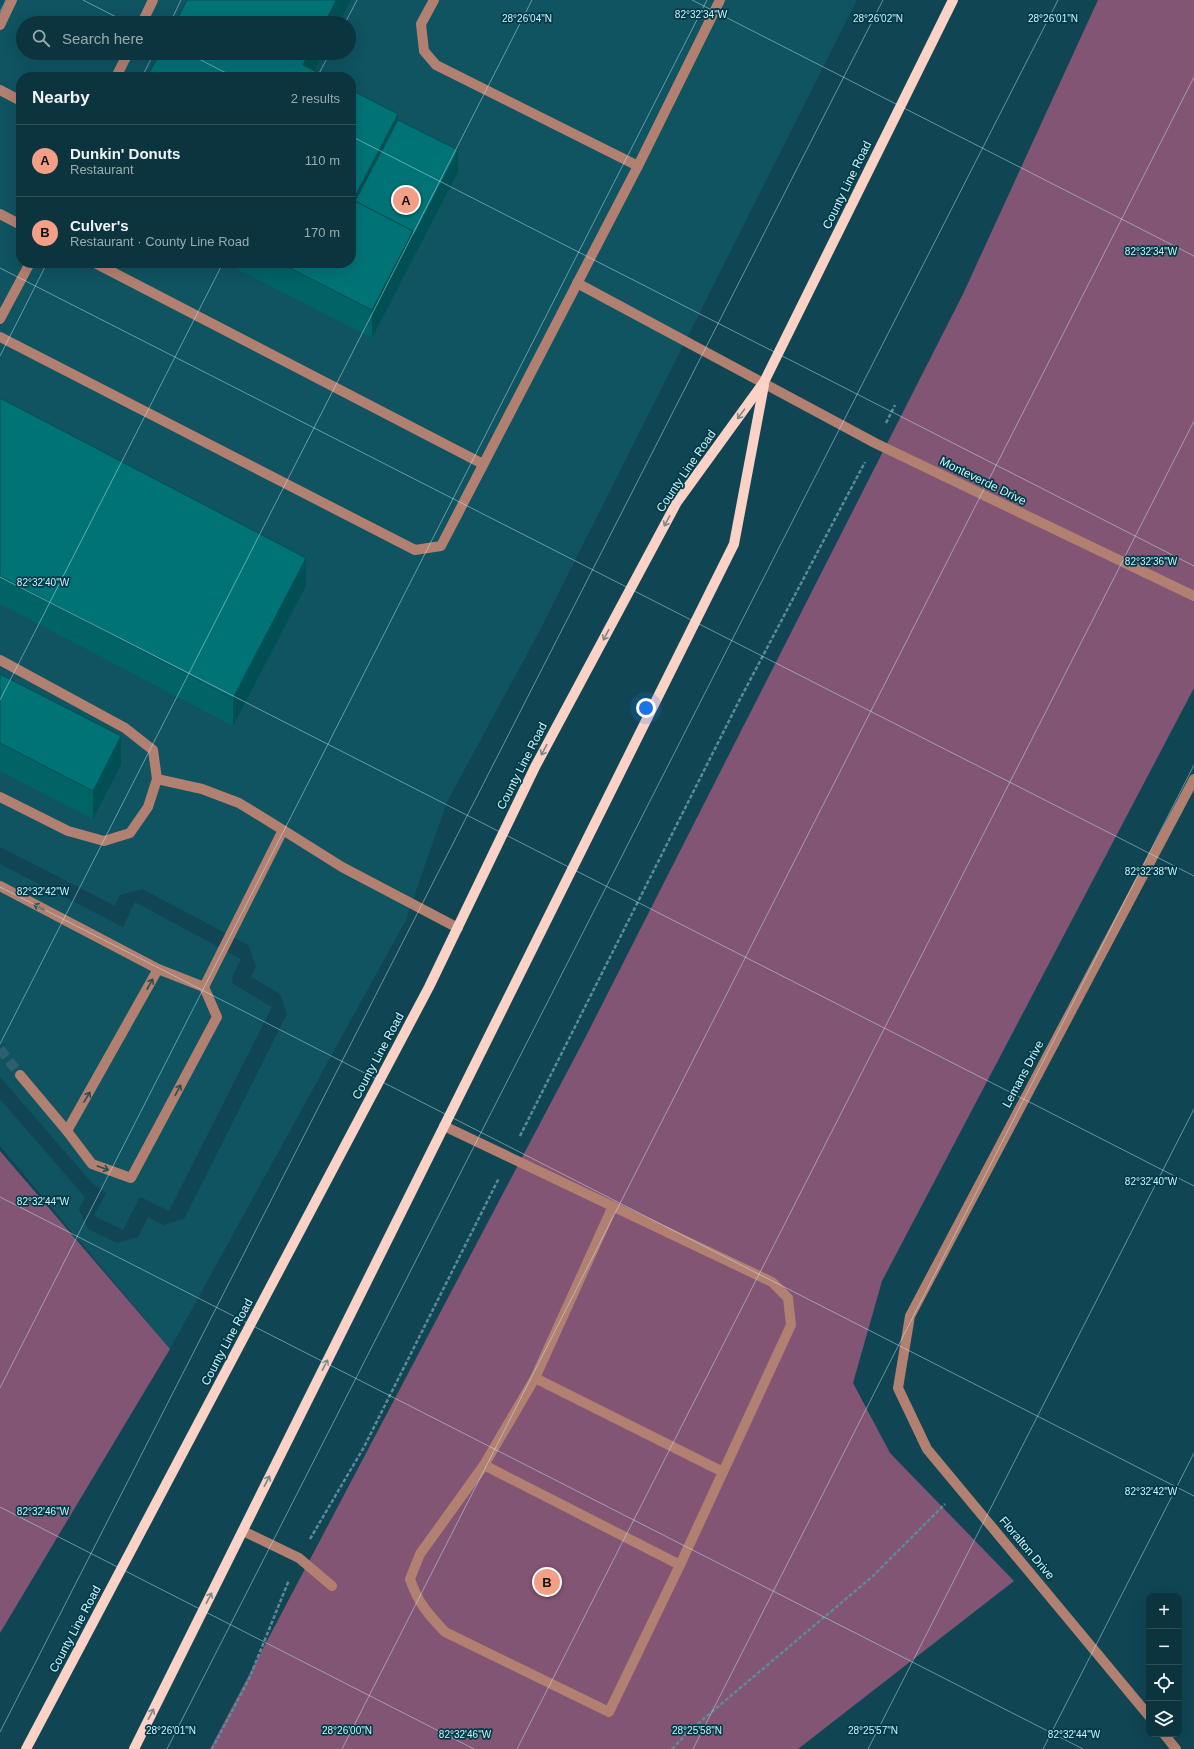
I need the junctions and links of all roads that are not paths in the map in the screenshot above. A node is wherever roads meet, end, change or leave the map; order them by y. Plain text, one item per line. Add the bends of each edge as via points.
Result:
1 (12, 0) edge
2 (153, 0) edge
3 (434, 0) edge
4 (720, 0) edge
5 (953, 0) edge
6 (145, 16) edge
7 (0, 25) edge
8 (124, 60) edge
9 (118, 72) edge
10 (0, 90) edge
11 (16, 98) edge
12 (638, 166) junction
13 (0, 214) edge
14 (16, 222) edge
15 (27, 268) edge
16 (105, 268) edge
17 (577, 283) junction
18 (0, 319) edge
19 (0, 337) edge
20 (764, 382) junction
21 (483, 464) junction
22 (1194, 596) edge
23 (0, 660) edge
24 (157, 779) junction
25 (1194, 779) edge
26 (0, 797) edge
27 (283, 830) junction
28 (0, 886) edge
29 (458, 928) junction
30 (158, 969) junction
31 (204, 988) junction
32 (20, 1074) tunnel mouth
33 (444, 1126) junction
34 (67, 1131) junction
35 (613, 1206) junction
36 (535, 1378) junction
37 (898, 1388) joint
38 (484, 1465) junction
39 (723, 1472) junction
40 (243, 1531) junction
41 (680, 1565) junction
42 (332, 1586) dead end
43 (1146, 1712) edge
44 (1166, 1737) edge
45 (26, 1749) edge
46 (134, 1749) edge
47 (1176, 1749) edge

1 - 7 street
2 - 6 street
3 - 12 street via 421,24 424,51 436,65
4 - 12 street
5 - 20 main road, County Line Road
8 - 9 street
10 - 11 street
12 - 17 street
13 - 14 street
15 - 18 street
16 - 21 street
17 - 20 street, Monteverde Drive
17 - 21 street
19 - 21 street via 415,550 441,546
20 - 22 street, Monteverde Drive via 875,443
20 -> 29 main road, County Line Road via 677,502 535,767
20 - 33 main road, County Line Road via 734,544
23 - 24 street via 125,728 153,750
24 - 26 street via 148,807 130,833 104,841 68,831
24 - 27 street via 210,792 239,803
25 - 37 street, Lemans Drive via 910,1316
27 - 29 street via 342,867
27 - 31 street
30 -> 28 street
29 - 45 main road, County Line Road
30 - 31 street
34 -> 30 street
34 -> 31 street via 92,1164 131,1178 217,1017
32 - 34 street
33 - 35 street
40 -> 33 main road, County Line Road
35 - 36 street
35 - 39 street via 772,1282 788,1298 791,1325
36 - 38 street
36 - 39 street
37 - 43 street, Floralton Drive via 927,1449
38 - 41 street
38 - 41 street via 420,1554 410,1579 416,1598 425,1612 445,1632 609,1712
39 - 41 street
40 - 42 street via 299,1558
46 -> 40 main road, County Line Road
44 - 47 street

